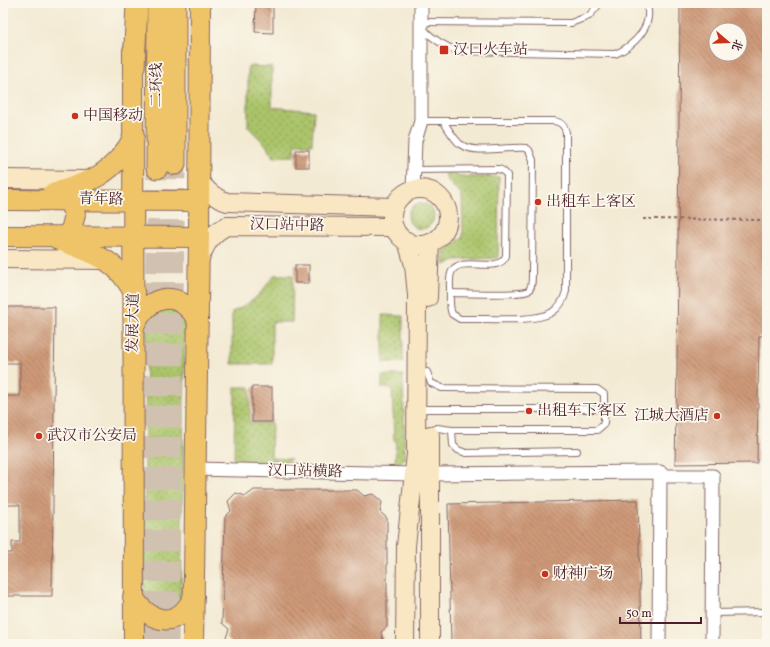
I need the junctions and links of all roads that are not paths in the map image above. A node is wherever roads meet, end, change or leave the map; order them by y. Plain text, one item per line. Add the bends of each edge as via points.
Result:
1 (130, 3) edge
2 (137, 3) edge
3 (158, 3) edge
4 (175, 3) edge
5 (200, 3) edge
6 (421, 3) edge
7 (600, 3) edge
8 (646, 3) edge
9 (421, 24) junction
10 (134, 67) junction
11 (421, 121) junction
12 (443, 121) junction
13 (134, 137) junction
14 (414, 170) junction
15 (3, 179) edge
16 (90, 180) junction
17 (200, 181) junction
18 (414, 190) junction
19 (67, 199) junction
20 (3, 200) edge
21 (29, 200) junction
22 (135, 200) junction
23 (199, 201) junction
24 (394, 207) junction
25 (394, 227) junction
26 (3, 236) edge
27 (58, 236) junction
28 (134, 236) junction
29 (199, 237) junction
30 (407, 241) junction
31 (430, 243) junction
32 (3, 259) edge
33 (107, 260) junction
34 (199, 261) junction
35 (450, 293) junction
36 (135, 295) junction
37 (198, 320) junction
38 (134, 326) junction
39 (428, 372) joint
40 (416, 408) junction
41 (604, 409) junction
42 (452, 430) junction
43 (430, 435) joint
44 (577, 451) dead end
45 (195, 469) junction
46 (422, 474) junction
47 (660, 476) junction
48 (194, 596) junction
49 (133, 597) junction
50 (767, 612) edge
51 (712, 613) junction
52 (194, 642) edge
53 (134, 644) edge
54 (405, 644) edge
55 (430, 644) edge
56 (659, 644) edge
57 (712, 644) edge

1 - 10 main road, 发展大道
2 - 10 highway
3 - 4 highway, 二环线 via 166,166
5 - 17 main road
6 - 9 street
7 - 9 lane via 589,16 571,23
8 - 9 lane via 646,25 632,45 615,54 451,49 436,41
9 - 11 street
10 - 13 main road, 发展大道
11 - 12 lane
11 - 14 street via 415,141
12 - 35 lane via 456,140 465,147 526,148 533,160 530,288 528,291 515,293
12 - 35 lane via 554,121 560,122 566,132 566,291 561,304 550,313 536,318 460,318 450,311
13 - 16 main road via 116,164
13 - 22 main road, 发展大道
14 - 18 street
14 - 35 lane via 499,170 507,175 505,260 497,264 456,266 450,277
15 - 16 main road, 青年路
16 - 21 main road via 73,188
17 - 23 main road
17 - 24 main road, 汉口站中路 via 209,193 227,202
18 - 24 main road via 402,196
18 - 31 main road via 435,193 445,205 448,220 446,227 442,234
19 - 21 main road, 青年路
19 - 22 main road, 青年路
19 - 27 main road via 73,208 75,220
20 - 21 main road, 青年路
22 - 23 main road, 青年路
22 - 28 main road, 发展大道
23 - 29 main road
24 - 25 main road
25 - 30 main road
25 - 34 main road, 汉口站中路 via 227,226 210,237
26 - 27 main road
27 - 28 main road
27 - 33 main road
28 - 29 main road
28 - 36 main road, 发展大道
29 - 34 main road
30 - 31 main road via 415,244
30 - 40 main road via 414,265 417,295
31 - 39 main road
32 - 33 main road
33 - 36 main road via 127,280
34 - 37 main road
36 - 38 main road, 发展大道
37 - 38 main road via 185,305 167,298 144,309
37 - 45 main road
38 - 49 main road, 发展大道
39 - 41 lane via 431,382 442,388 597,389 604,394
40 - 41 lane
40 - 46 main road
41 - 42 lane via 603,426 597,430
42 - 43 lane via 435,428
42 - 44 lane via 453,445 466,453
43 - 46 main road
45 - 46 street, 汉口站横路
45 - 48 main road
46 - 47 street, 汉口站横路 via 660,472
46 - 54 main road via 406,546
46 - 55 main road
47 - 51 street via 714,476
47 - 56 street
48 - 49 main road via 184,612 169,620 152,617
48 - 52 main road
49 - 53 main road, 发展大道
50 - 51 lane
51 - 57 street

